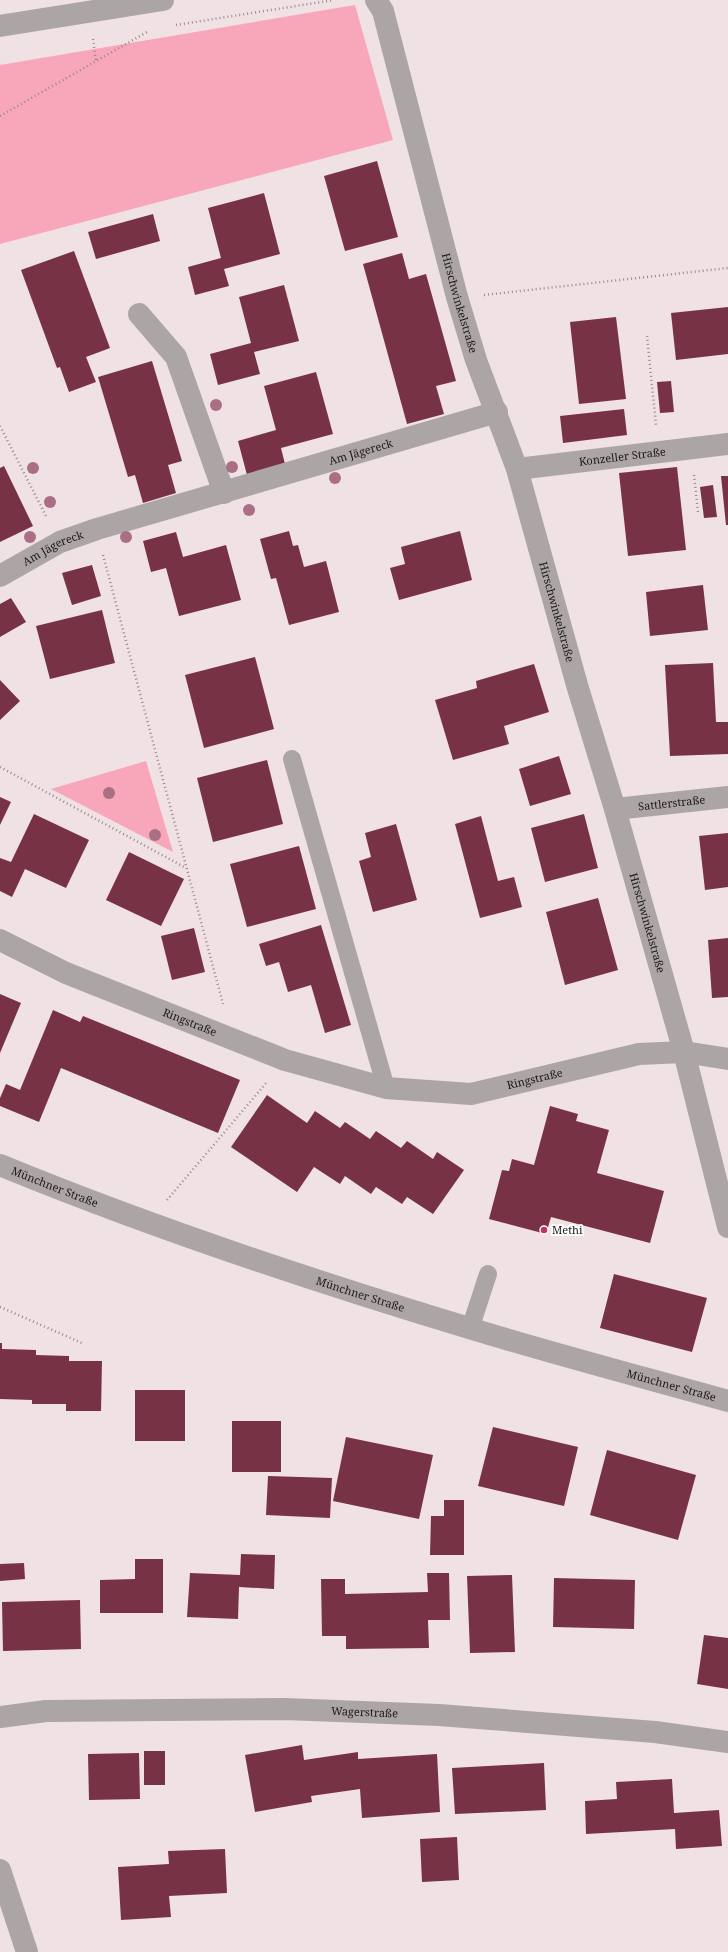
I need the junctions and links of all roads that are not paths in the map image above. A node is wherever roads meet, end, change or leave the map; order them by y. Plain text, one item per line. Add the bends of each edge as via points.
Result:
1 (163, 0) edge
2 (376, 0) edge
3 (0, 26) edge
4 (139, 314) dead end
5 (497, 412) junction
6 (728, 444) edge
7 (518, 468) junction
8 (224, 493) junction
9 (0, 576) edge
10 (292, 759) dead end
11 (728, 797) edge
12 (615, 809) junction
13 (0, 940) edge
14 (684, 1052) junction
15 (728, 1059) edge
16 (386, 1088) junction
17 (0, 1165) edge
18 (728, 1227) edge
19 (488, 1274) dead end
20 (470, 1329) junction
21 (728, 1401) edge
22 (0, 1717) edge
23 (728, 1742) edge
24 (0, 1870) edge
25 (27, 1952) edge

1 - 3 street
2 - 5 street, Hirschwinkelstraße via 383,11 457,298 476,360
4 - 8 street via 176,357
5 - 7 street, Hirschwinkelstraße
5 - 8 street, Am Jägereck
6 - 7 street, Konzeller Straße
7 - 12 street, Hirschwinkelstraße via 577,685
8 - 9 street, Am Jägereck via 60,542
10 - 16 lane
11 - 12 street, Sattlerstraße
12 - 14 street, Hirschwinkelstraße
13 - 16 street, Ringstraße via 66,973 232,1040 285,1060
14 - 15 street, Ringstraße
14 - 16 street, Ringstraße via 639,1054 471,1094
14 - 18 street, Hirschwinkelstraße
17 - 20 street, Münchner Straße via 153,1225
19 - 20 lane
20 - 21 street, Münchner Straße
22 - 23 street, Wagerstraße via 46,1711 293,1709 439,1715 655,1732
24 - 25 street

